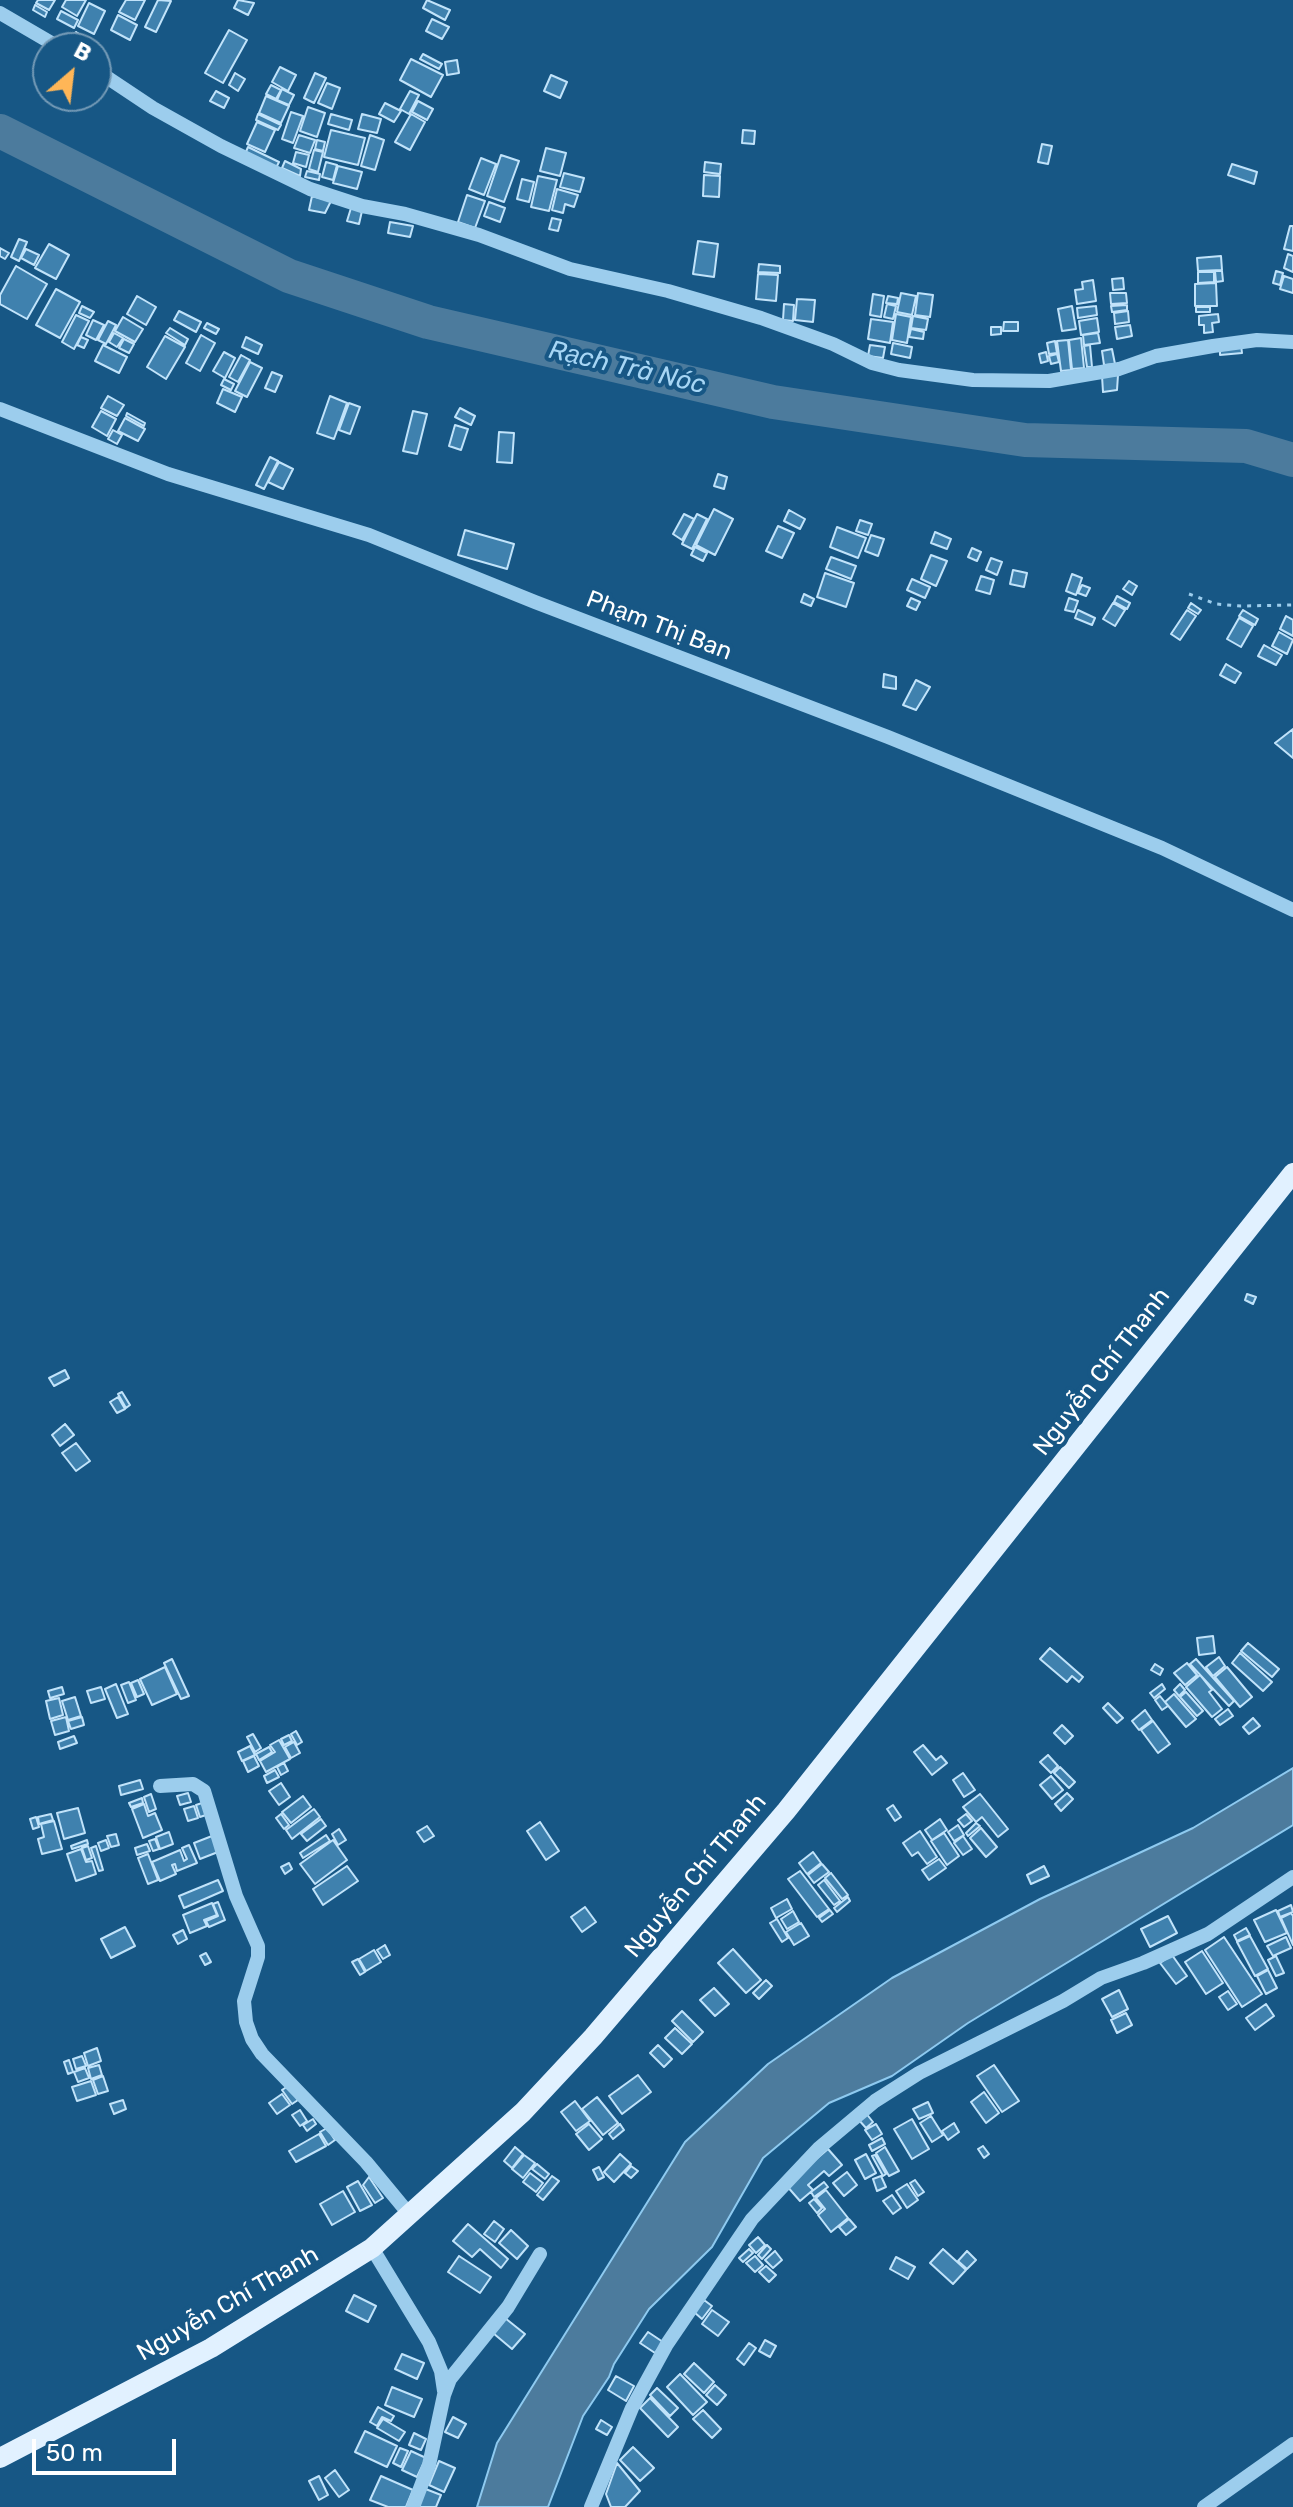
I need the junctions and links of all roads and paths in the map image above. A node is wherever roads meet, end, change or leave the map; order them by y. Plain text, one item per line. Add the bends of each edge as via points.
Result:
1 (0, 13) edge
2 (33, 32) edge
3 (112, 81) edge
4 (1293, 342) edge
5 (0, 409) edge
6 (1189, 594) dead end
7 (1293, 605) edge
8 (1293, 910) edge
9 (1293, 1173) edge
10 (160, 1786) dead end
11 (1293, 1877) edge
12 (409, 2214) junction
13 (372, 2248) junction
14 (540, 2254) dead end
15 (444, 2395) junction
16 (1293, 2444) edge
17 (0, 2458) edge
18 (413, 2507) edge
19 (591, 2507) edge
20 (1204, 2507) edge

1 - 2 street
3 - 4 street via 221,146 310,189 479,235 570,269 761,318 899,370 973,380 1049,381 1213,346
5 - 8 street, Phạm Thị Ban via 168,474 369,535 1162,848
6 - 7 path via 1216,604
9 - 12 main road, Nguyễn Chí Thanh via 786,1811 593,2037 533,2101
10 - 12 street via 193,1784 204,1791 236,1896 258,1946 244,2001 252,2039
11 - 19 street via 1208,1934 1101,1978 919,2073 827,2140 752,2219 690,2307 647,2377
12 - 13 main road, Nguyễn Chí Thanh
13 - 15 street via 429,2342
13 - 17 main road, Nguyễn Chí Thanh via 211,2348
14 - 15 street via 508,2307 450,2379
15 - 18 street via 429,2465
16 - 20 street

